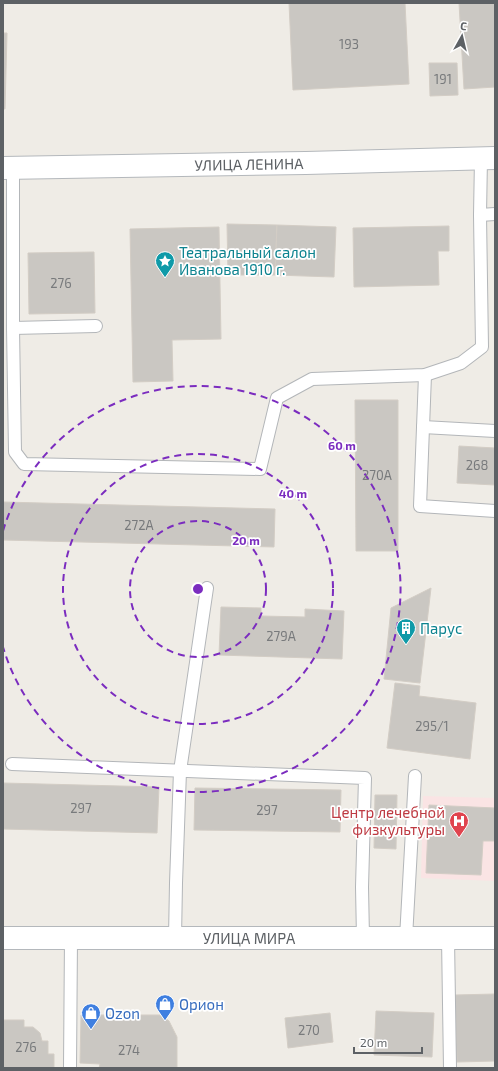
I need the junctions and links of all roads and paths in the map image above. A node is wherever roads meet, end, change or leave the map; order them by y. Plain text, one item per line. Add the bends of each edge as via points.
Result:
1 (488, 158) edge
2 (8, 169) edge
3 (495, 214) edge
4 (480, 215) junction
5 (96, 326) dead end
6 (13, 328) junction
7 (425, 375) junction
8 (423, 427) junction
9 (495, 431) edge
10 (495, 511) edge
11 (207, 588) dead end
12 (12, 764) dead end
13 (180, 771) junction
14 (414, 776) dead end
15 (3, 938) edge
16 (71, 938) junction
17 (175, 938) junction
18 (363, 938) junction
19 (406, 938) junction
20 (448, 938) junction
21 (495, 938) edge
22 (70, 1068) edge
23 (450, 1068) edge

1 - 2 main road, УЛИЦА ЛЕНИНА
1 - 4 lane
2 - 6 lane
3 - 4 lane
4 - 7 lane via 482,347 461,363
5 - 6 lane
6 - 7 lane via 15,452 24,464 260,468 276,398 312,379
7 - 8 lane
8 - 9 lane
8 - 10 lane via 420,506
11 - 13 lane
12 - 13 lane
13 - 17 lane
13 - 18 lane via 365,778
14 - 19 lane
15 - 16 main road, УЛИЦА МИРА
16 - 17 main road, УЛИЦА МИРА
16 - 22 lane
17 - 18 main road, УЛИЦА МИРА
18 - 19 main road, УЛИЦА МИРА
19 - 20 main road, УЛИЦА МИРА
20 - 21 main road, УЛИЦА МИРА
20 - 23 lane

